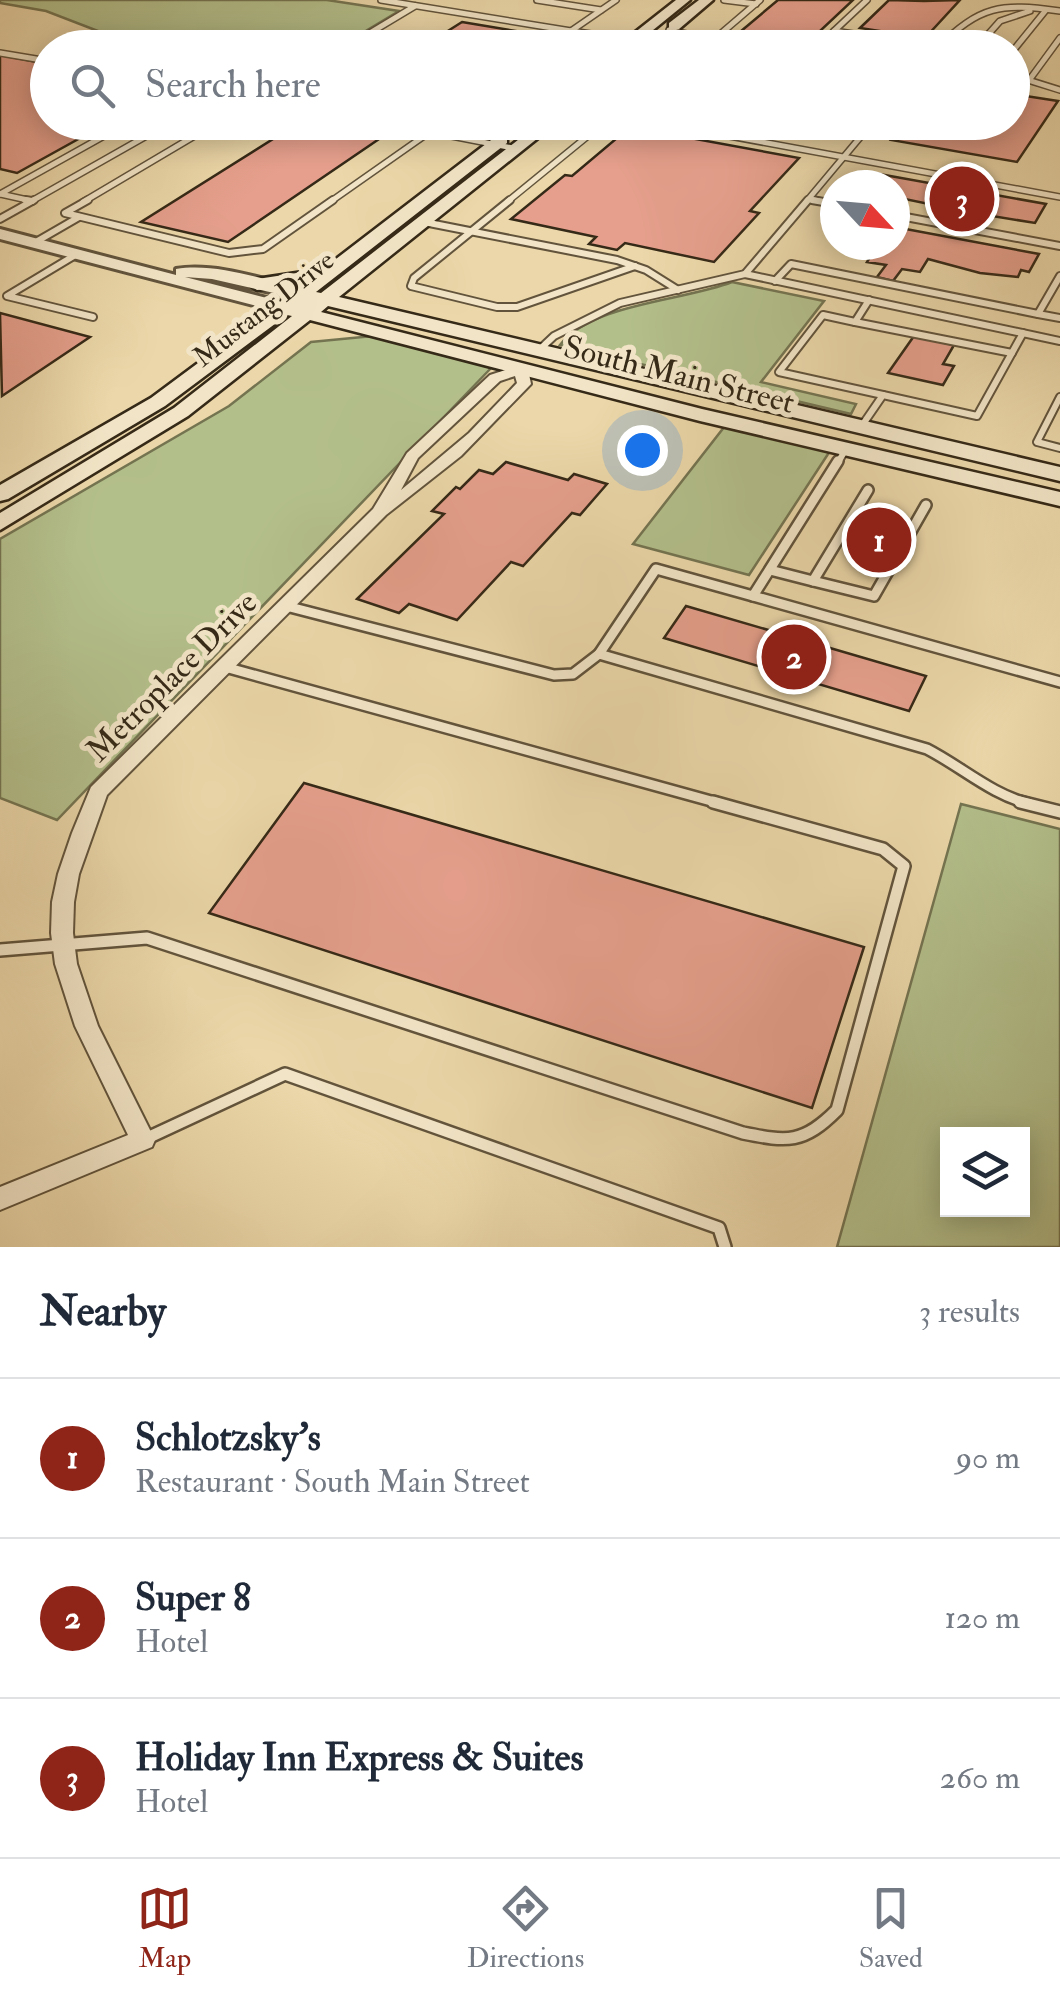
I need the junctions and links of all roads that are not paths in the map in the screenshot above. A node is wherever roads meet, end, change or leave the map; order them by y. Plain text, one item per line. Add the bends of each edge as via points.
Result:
1 (381, 0) edge
2 (537, 0) edge
3 (616, 0) edge
4 (684, 0) edge
5 (707, 0) edge
6 (724, 0) edge
7 (867, 0) edge
8 (758, 2) edge
9 (415, 6) junction
10 (1037, 8) junction
11 (601, 10) junction
12 (1046, 10) junction
13 (1060, 11) edge
14 (375, 30) edge
15 (565, 30) edge
16 (572, 30) edge
17 (644, 30) edge
18 (669, 30) edge
19 (724, 30) edge
20 (835, 30) edge
21 (951, 30) edge
22 (992, 30) edge
23 (1030, 30) edge
24 (1060, 38) edge
25 (0, 53) edge
26 (30, 59) edge
27 (1030, 79) joint
28 (1060, 90) edge
29 (97, 140) edge
30 (140, 140) edge
31 (188, 140) edge
32 (420, 140) edge
33 (470, 140) edge
34 (501, 140) edge
35 (529, 140) edge
36 (583, 140) edge
37 (752, 140) edge
38 (859, 140) edge
39 (495, 145) junction
40 (518, 149) junction
41 (844, 157) junction
42 (0, 194) edge
43 (1060, 197) edge
44 (809, 199) junction
45 (820, 201) edge
46 (32, 202) junction
47 (79, 217) junction
48 (910, 218) edge
49 (0, 220) edge
50 (424, 222) junction
51 (472, 232) junction
52 (0, 234) edge
53 (34, 243) junction
54 (1060, 246) edge
55 (77, 254) junction
56 (634, 266) junction
57 (148, 270) junction
58 (330, 271) junction
59 (745, 274) junction
60 (1060, 276) edge
61 (776, 280) junction
62 (257, 284) junction
63 (678, 290) junction
64 (4, 295) edge
65 (964, 299) junction
66 (326, 300) junction
67 (869, 300) junction
68 (304, 304) junction
69 (284, 308) junction
70 (1038, 314) junction
71 (93, 317) dead end
72 (953, 318) junction
73 (1060, 318) edge
74 (854, 322) junction
75 (374, 330) junction
76 (1023, 333) junction
77 (1060, 341) edge
78 (268, 345) junction
79 (538, 351) junction
80 (1012, 353) junction
81 (521, 369) junction
82 (716, 393) junction
83 (884, 395) junction
84 (1060, 397) edge
85 (700, 415) junction
86 (861, 427) junction
87 (1060, 448) edge
88 (846, 449) junction
89 (1060, 474) edge
90 (4, 489) edge
91 (868, 490) dead end
92 (1060, 499) edge
93 (926, 505) dead end
94 (380, 512) junction
95 (0, 523) edge
96 (770, 570) junction
97 (814, 582) junction
98 (753, 596) junction
99 (286, 606) junction
100 (599, 654) junction
101 (225, 667) junction
102 (1060, 682) edge
103 (1060, 812) edge
104 (62, 946) junction
105 (0, 950) edge
106 (142, 1140) junction
107 (0, 1200) edge
108 (725, 1247) edge

1 - 9 lane
2 - 11 lane
3 - 11 lane
4 - 17 main road
5 - 18 main road
6 - 8 lane
7 - 20 lane
8 - 19 lane
9 - 14 lane
9 - 15 lane
10 - 12 lane
10 - 21 lane via 983,6
10 - 22 lane
11 - 16 lane
12 - 13 lane
12 - 23 lane
24 - 27 lane
25 - 26 lane
27 - 28 lane
29 - 42 lane
30 - 46 lane
31 - 47 lane via 65,213
32 - 47 lane via 263,249 229,253
33 - 39 lane
34 - 39 main road, Mustang Drive
35 - 40 main road, Mustang Drive
36 - 51 lane
37 - 41 lane
38 - 41 lane
39 - 40 lane
39 - 58 main road, Mustang Drive
40 - 50 main road, Mustang Drive
41 - 43 lane
41 - 44 lane
42 - 46 lane
44 - 45 lane
44 - 59 lane
46 - 49 lane
47 - 53 lane
48 - 54 lane
50 - 51 lane
50 - 66 main road, Mustang Drive
51 - 56 lane
51 - 56 lane via 411,286 518,308
52 - 53 street
53 - 55 street
55 - 57 street
55 - 64 lane
56 - 63 lane
57 - 62 street
57 - 69 street
58 - 62 main road
58 - 68 main road, Mustang Drive
59 - 61 lane
59 - 63 lane
60 - 70 lane
61 - 65 lane via 791,264
61 - 67 lane
62 - 68 street
63 - 79 lane via 620,303
64 - 71 lane
65 - 70 lane
65 - 72 lane
66 - 68 main road, Mustang Drive
66 - 79 main road, South Main Street
67 - 72 lane
67 - 74 lane
68 - 69 main road, South Main Street
68 - 75 main road, South Main Street
68 - 78 main road, Mustang Drive
69 - 90 main road, Mustang Drive via 158,402
70 - 73 lane
72 - 76 lane
74 - 80 lane
74 - 83 lane via 823,315 780,372
75 - 78 main road
75 - 81 main road, South Main Street
76 - 77 lane
76 - 80 lane
78 - 95 main road, Mustang Drive via 181,412
79 - 81 main road
79 - 82 main road, South Main Street
80 - 83 lane via 977,416
81 - 85 main road, South Main Street
81 - 94 street, Metroplace Drive via 495,378 412,456
81 - 94 street, Metroplace Drive via 524,384 511,399 430,477
82 - 85 main road
82 - 86 main road, South Main Street
83 - 86 lane
84 - 87 lane via 1037,442
85 - 88 main road, South Main Street
86 - 88 main road
86 - 89 main road, South Main Street
88 - 92 main road, South Main Street
88 - 96 lane
91 - 97 lane
93 - 97 lane via 874,596
94 - 99 street, Metroplace Drive
96 - 97 lane
96 - 98 lane
98 - 100 lane via 656,569
98 - 102 lane
99 - 100 lane via 554,676 572,674
99 - 101 street, Metroplace Drive
100 - 103 lane via 927,749 1010,799
101 - 104 street, Metroplace Drive via 98,792 74,853
101 - 104 lane via 883,849 904,866 837,1110 814,1134 784,1142 148,938
104 - 105 lane
104 - 106 street, Metroplace Drive via 79,1008
106 - 107 street
106 - 108 lane via 285,1074 719,1228

